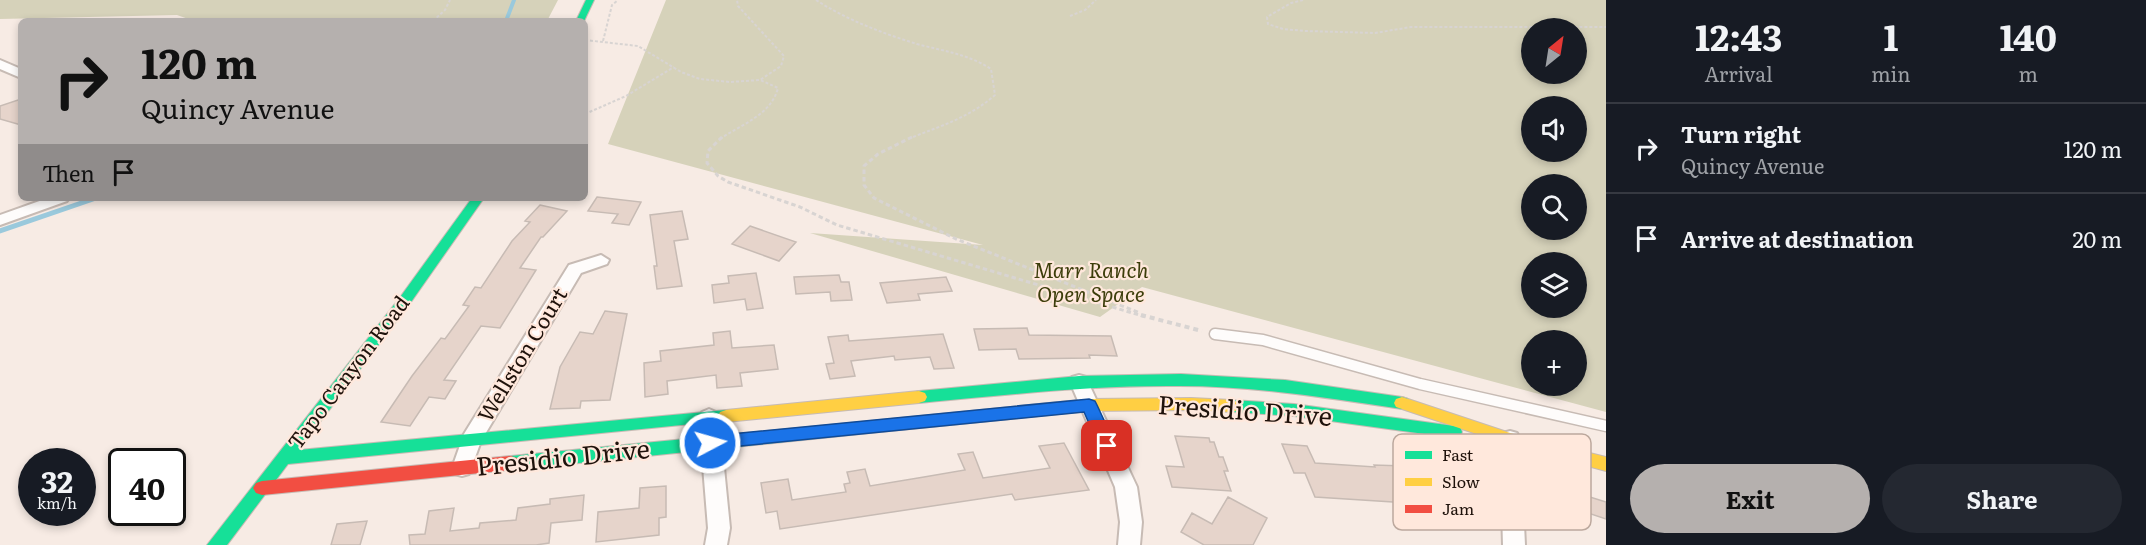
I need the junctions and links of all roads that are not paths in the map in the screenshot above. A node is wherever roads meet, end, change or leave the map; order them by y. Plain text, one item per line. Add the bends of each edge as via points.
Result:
1 (590, 0) edge
2 (581, 18) edge
3 (0, 64) edge
4 (18, 73) edge
5 (54, 201) edge
6 (476, 201) edge
7 (0, 220) edge
8 (601, 260) dead end
9 (1215, 334) road end
10 (1079, 382) junction
11 (1089, 405) junction
12 (709, 417) junction
13 (1606, 426) edge
14 (1467, 434) edge
15 (1492, 434) edge
16 (471, 440) junction
17 (710, 443) junction
18 (284, 458) junction
19 (1591, 460) edge
20 (1606, 464) edge
21 (462, 468) junction
22 (262, 488) junction
23 (1513, 530) edge
24 (216, 545) edge
25 (716, 545) edge
26 (1129, 545) edge
27 (1514, 545) edge

1 - 2 street
3 - 4 street
5 - 7 street
6 - 18 street, Tapo Canyon Road
8 - 16 street, Wellston Court via 575,269
9 - 13 lane via 1263,340 1420,384
10 - 11 street
10 - 12 street, Presidio Drive
10 - 15 street, Presidio Drive via 1181,380 1285,386 1396,401
11 - 14 street, Presidio Drive via 1191,404 1294,410
11 - 17 street, Presidio Drive
11 - 26 street via 1125,487 1131,522
12 - 16 street, Presidio Drive
12 - 17 street
16 - 18 street, Presidio Drive
16 - 21 street, Wellston Court
17 - 21 street, Presidio Drive
17 - 25 street via 719,528
18 - 22 street, Tapo Canyon Road
19 - 20 street, Presidio Drive
21 - 22 street, Presidio Drive
22 - 24 street, Tapo Canyon Road
23 - 27 street

